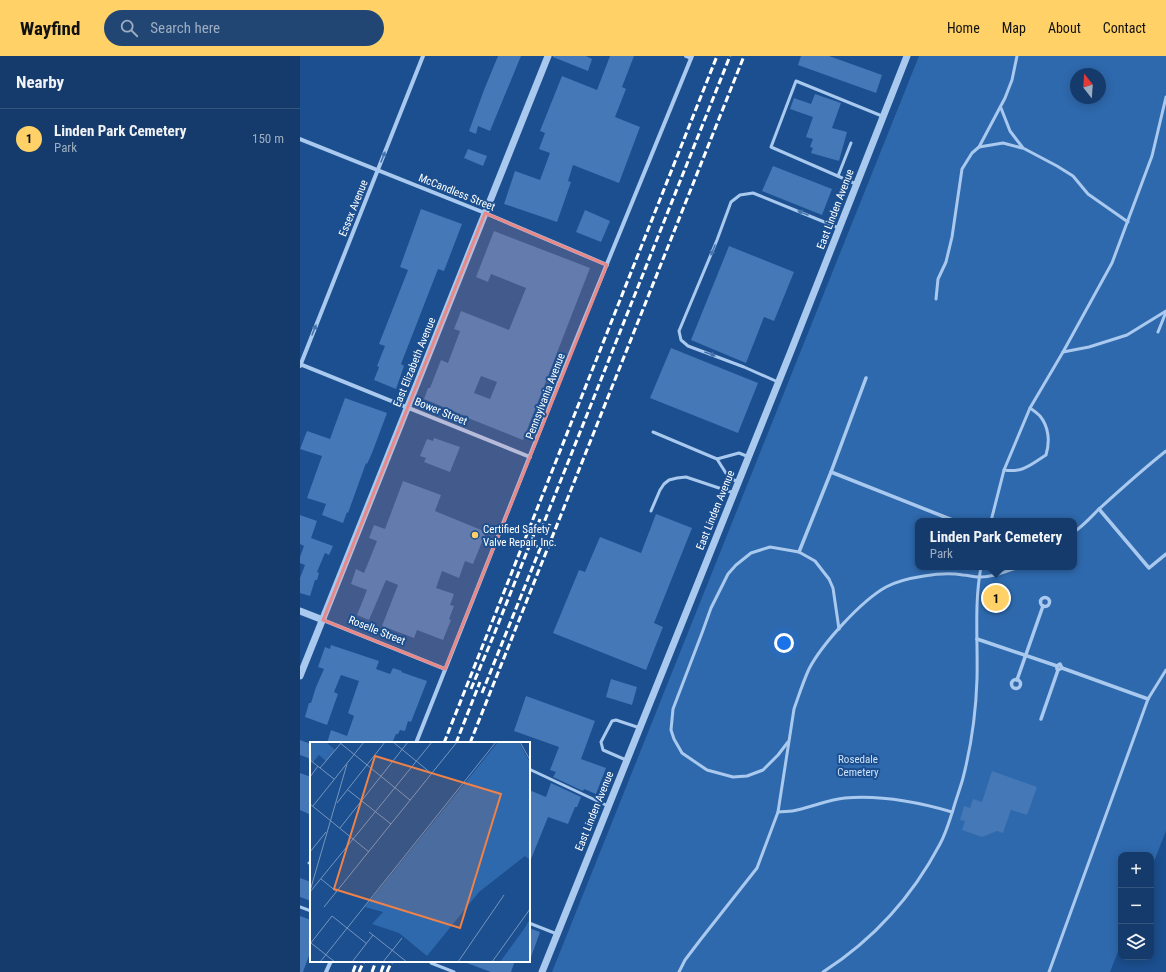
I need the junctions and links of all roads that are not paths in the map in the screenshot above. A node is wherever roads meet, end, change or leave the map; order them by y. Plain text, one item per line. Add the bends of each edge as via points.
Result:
1 (423, 56) edge
2 (548, 56) edge
3 (686, 56) edge
4 (907, 56) edge
5 (1017, 56) edge
6 (692, 57) edge
7 (1166, 97) edge
8 (1001, 108) junction
9 (883, 116) junction
10 (300, 139) edge
11 (851, 143) dead end
12 (979, 147) junction
13 (1023, 148) junction
14 (378, 170) junction
15 (838, 176) junction
16 (856, 184) junction
17 (485, 213) junction
18 (1128, 222) junction
19 (839, 228) junction
20 (607, 265) junction
21 (936, 299) dead end
22 (1166, 311) edge
23 (1158, 332) dead end
24 (1063, 352) junction
25 (300, 365) edge
26 (866, 378) dead end
27 (778, 383) junction
28 (408, 407) junction
29 (1030, 408) junction
30 (653, 432) dead end
31 (1166, 451) edge
32 (749, 456) junction
33 (530, 457) junction
34 (717, 459) junction
35 (1004, 470) junction
36 (831, 472) junction
37 (738, 482) junction
38 (734, 493) junction
39 (1099, 509) junction
40 (651, 511) dead end
41 (947, 518) edge
42 (992, 518) edge
43 (1077, 530) edge
44 (799, 552) junction
45 (1166, 554) edge
46 (980, 570) edge
47 (1010, 570) edge
48 (979, 577) junction
49 (1043, 606) dead end
50 (300, 611) edge
51 (323, 620) junction
52 (839, 629) junction
53 (977, 640) junction
54 (1026, 656) junction
55 (1059, 668) junction
56 (445, 669) junction
57 (1166, 670) edge
58 (300, 676) edge
59 (1017, 680) dead end
60 (1148, 699) junction
61 (1041, 719) dead end
62 (640, 728) junction
63 (789, 741) junction
64 (416, 742) edge
65 (627, 760) junction
66 (530, 769) edge
67 (608, 806) junction
68 (778, 812) junction
69 (952, 812) junction
70 (300, 906) edge
71 (310, 911) edge
72 (530, 923) edge
73 (557, 934) junction
74 (331, 962) edge
75 (431, 962) edge
76 (326, 972) edge
77 (454, 972) edge
78 (542, 972) edge
79 (679, 972) edge
80 (822, 972) edge
81 (1049, 972) edge

14 -> 1 street, Essex Avenue
2 - 17 street, East Elizabeth Avenue
3 - 6 street
4 - 9 street, East Linden Avenue
5 - 8 lane via 1012,80
6 - 20 street, Pennsylvania Avenue
7 - 18 lane via 1152,156
8 - 12 lane
8 - 13 lane via 1010,131
9 - 15 lane via 796,81 771,147
9 - 16 street, East Linden Avenue
10 - 14 street, McCandless Street
11 - 15 lane
12 - 13 lane via 1003,143
12 - 21 lane via 972,152 962,169 952,236 946,262 938,279
13 - 18 lane via 1073,176 1088,194
14 - 17 street, McCandless Street
25 -> 14 street, Essex Avenue
15 - 16 lane
16 - 19 street, East Linden Avenue
17 - 20 street, McCandless Street
17 - 28 street, East Elizabeth Avenue
18 - 24 lane via 1112,263
19 - 27 street, East Linden Avenue
19 -> 27 lane via 753,193 740,195 731,202 679,331 681,340 688,346
20 - 33 street, Pennsylvania Avenue
22 - 23 lane
22 - 24 lane via 1127,335
24 - 29 lane
25 - 28 street, Bower Street
26 - 36 street
27 - 32 street, East Linden Avenue
28 - 33 street, Bower Street
28 - 51 street, East Elizabeth Avenue
29 - 35 lane
29 - 35 lane via 1040,416 1048,431 1046,455 1022,470
30 - 34 lane
31 - 39 lane
32 - 34 lane via 739,453
32 - 37 street, East Linden Avenue
33 - 56 street, Pennsylvania Avenue
34 - 37 lane via 729,478
35 - 42 lane
36 - 41 street
36 - 44 street
37 - 38 street, East Linden Avenue
38 - 40 lane via 686,477 677,478 664,484
38 - 62 street, East Linden Avenue
39 - 43 lane
39 - 45 street via 1149,568
44 - 52 lane via 815,561 829,579 833,588
44 - 63 lane via 770,547 752,553 728,574 711,608 673,709 671,730 682,753 707,770 733,777 747,776 763,770
46 - 48 lane
47 - 48 lane
48 - 52 lane via 962,574 942,575 902,581 886,587 873,596
48 - 53 lane
49 - 54 street
50 - 51 street, Roselle Street
51 - 56 street, Roselle Street
51 - 58 street, East Elizabeth Avenue
52 - 63 lane via 818,654 810,669 794,709
53 - 54 street
53 - 69 lane via 977,680 970,746
54 - 55 street
54 - 59 street
55 - 60 street
55 - 61 street
56 - 64 street, Pennsylvania Avenue
57 - 60 lane
60 - 81 lane
62 - 65 street, East Linden Avenue
62 - 65 lane via 612,721 601,742 603,750
63 - 68 lane
65 - 67 street, East Linden Avenue
66 - 67 lane
67 - 73 street, East Linden Avenue
68 - 69 lane via 795,811 844,798 898,800
68 - 79 lane via 757,868 685,960
69 - 80 lane via 941,843 920,879 903,901 874,933
70 - 71 lane
72 - 73 lane
73 - 78 street, East Linden Avenue
74 - 76 street
75 - 77 lane

